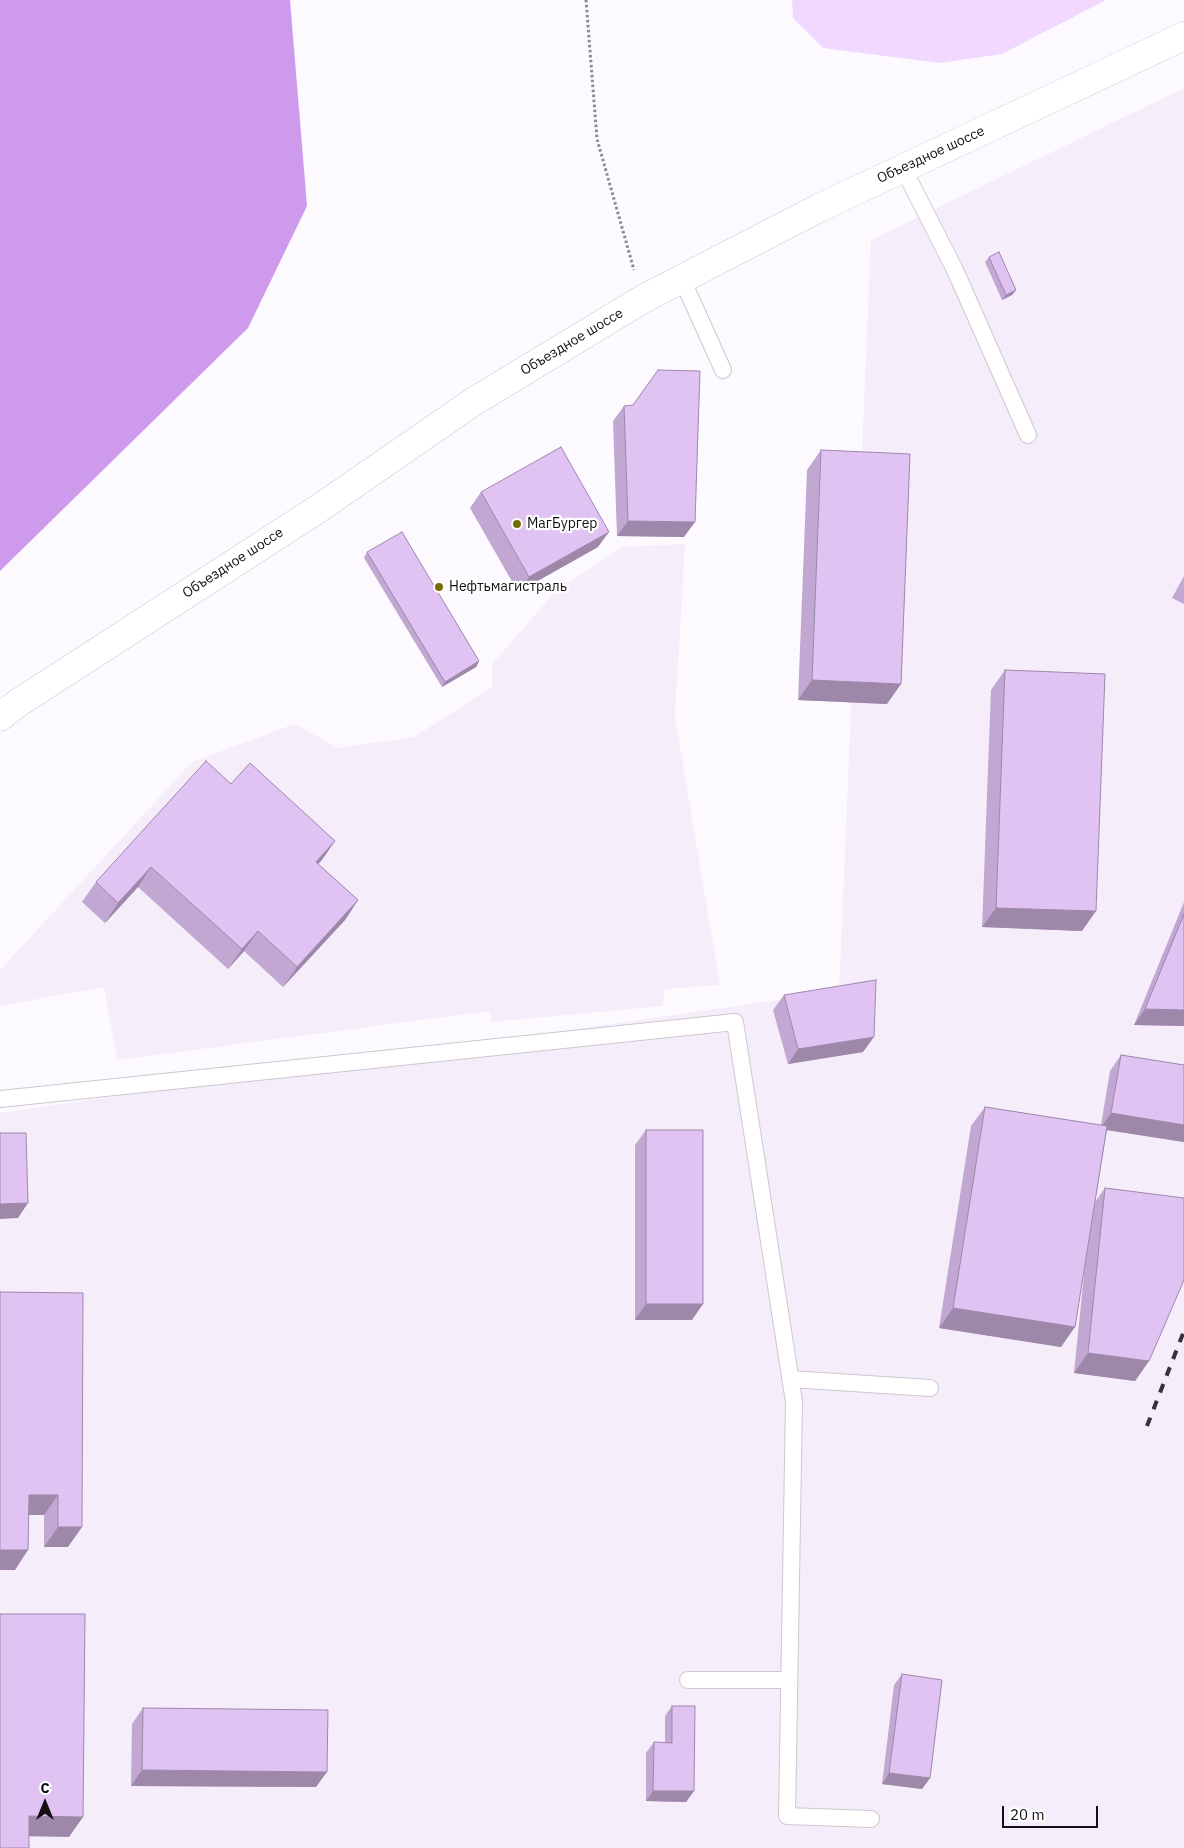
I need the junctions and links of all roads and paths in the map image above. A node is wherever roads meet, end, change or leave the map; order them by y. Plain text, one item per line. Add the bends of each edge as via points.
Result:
1 (586, 0) edge
2 (1184, 36) edge
3 (903, 168) junction
4 (682, 279) junction
5 (643, 299) junction
6 (723, 370) dead end
7 (1028, 435) dead end
8 (0, 717) edge
9 (0, 1099) edge
10 (790, 1379) junction
11 (930, 1388) dead end
12 (688, 1680) dead end
13 (789, 1680) junction
14 (871, 1819) dead end

1 - 5 path via 598,139
2 - 3 main road, Объездное шоссе
3 - 4 main road, Объездное шоссе
3 - 7 lane via 955,270
4 - 5 main road, Объездное шоссе
4 - 6 lane
5 - 8 main road, Объездное шоссе via 473,402 318,509
9 - 10 lane via 735,1022
10 - 11 lane
10 - 13 lane via 794,1402
12 - 13 lane
13 - 14 lane via 787,1816

